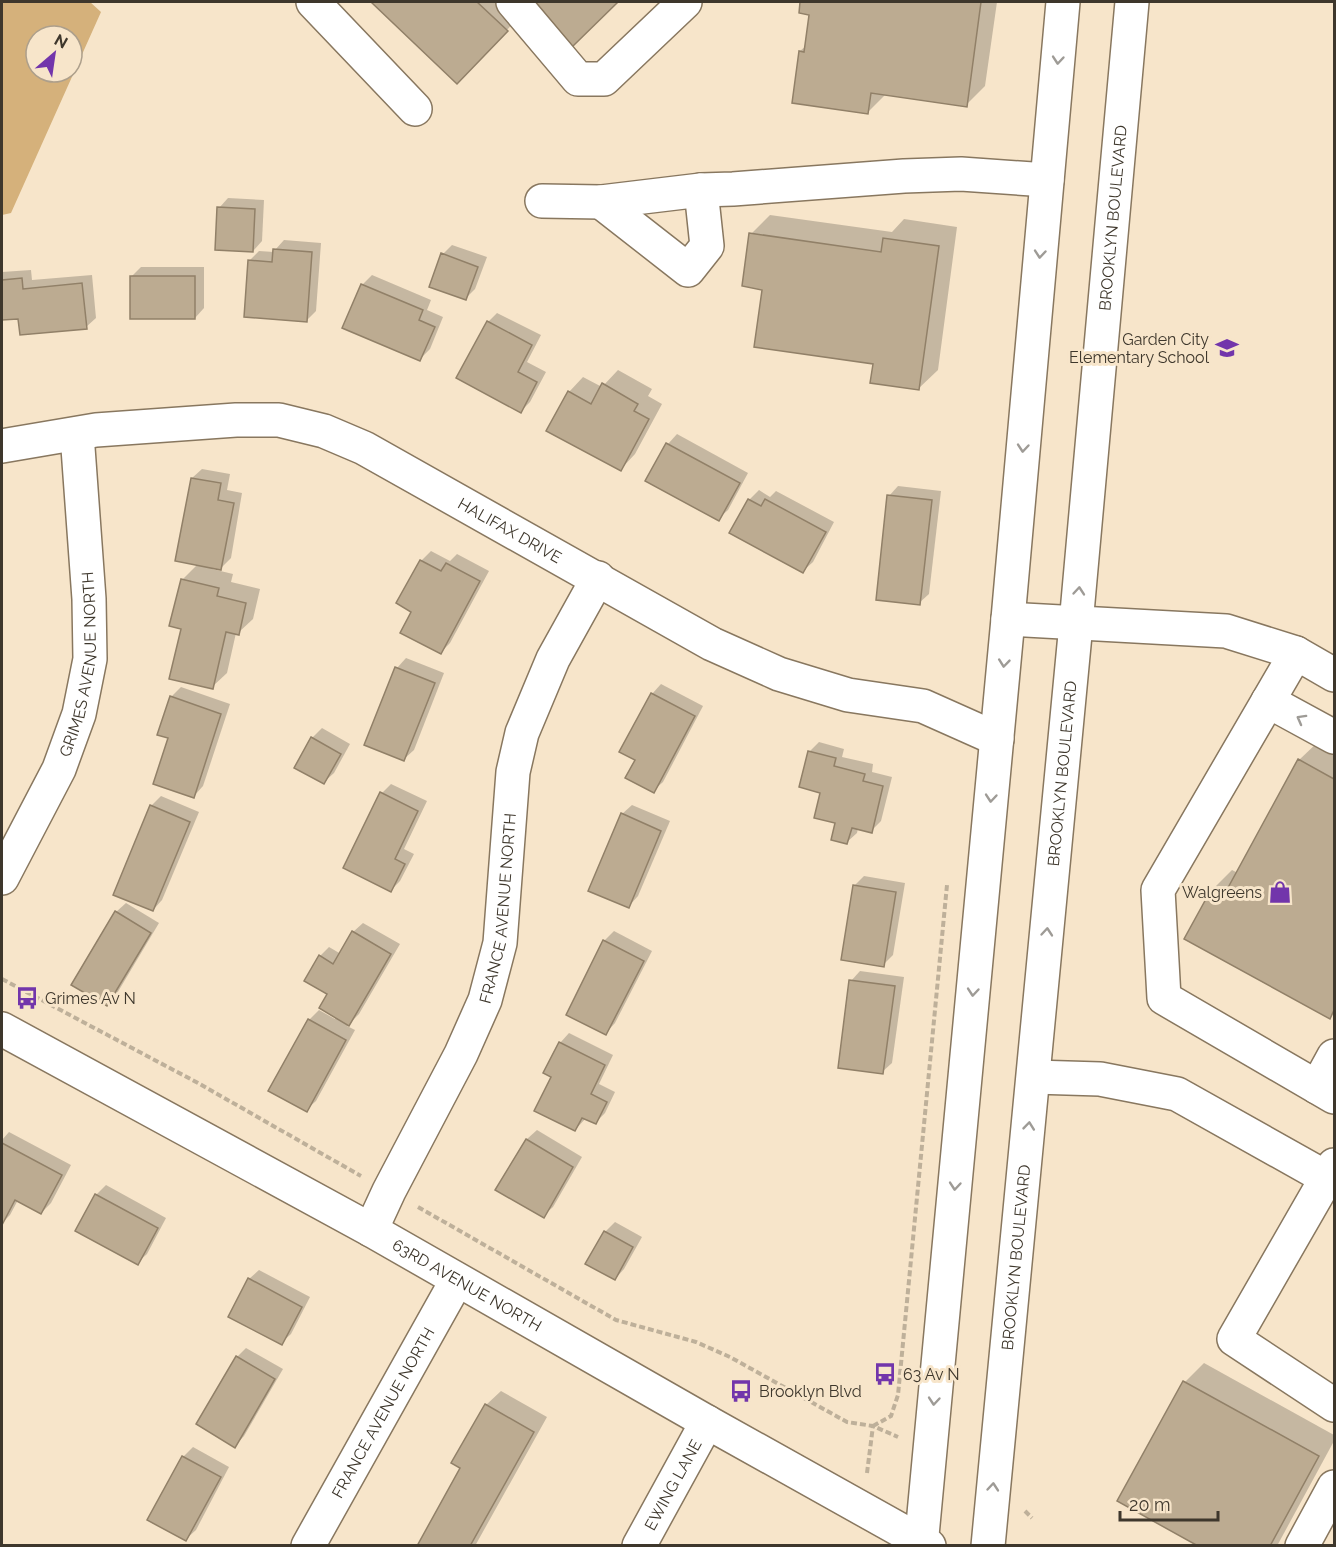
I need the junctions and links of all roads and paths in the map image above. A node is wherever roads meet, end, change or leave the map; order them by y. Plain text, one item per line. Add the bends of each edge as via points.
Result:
1 (313, 2) edge
2 (513, 2) edge
3 (685, 2) edge
4 (1063, 2) edge
5 (1132, 2) edge
6 (416, 109) dead end
7 (1047, 180) junction
8 (701, 190) junction
9 (542, 201) dead end
10 (601, 202) junction
11 (77, 434) junction
12 (2, 446) edge
13 (598, 578) junction
14 (1008, 619) junction
15 (1077, 624) junction
16 (1296, 653) junction
17 (1335, 675) edge
18 (1268, 701) junction
19 (1335, 737) edge
20 (997, 739) junction
21 (2, 878) edge
22 (2, 979) edge
23 (2, 1029) edge
24 (1335, 1056) edge
25 (1034, 1077) junction
26 (1326, 1092) edge
27 (1332, 1175) edge
28 (389, 1191) junction
29 (371, 1230) junction
30 (457, 1280) junction
31 (1335, 1405) edge
32 (707, 1422) junction
33 (873, 1426) dead end
34 (1335, 1487) edge
35 (924, 1544) edge
36 (308, 1545) edge
37 (639, 1545) edge
38 (988, 1545) edge
39 (1302, 1545) edge

1 - 6 street
2 - 3 street via 578,79 604,79
4 -> 7 street
15 -> 5 street, BROOKLYN BOULEVARD
7 - 8 street via 961,174
7 -> 14 street
8 - 10 street
8 - 10 street via 707,246 688,270
9 - 10 street
11 - 12 street, HALIFAX DRIVE
11 - 13 street, HALIFAX DRIVE via 236,420 279,420 324,431 364,448
11 - 21 street, GRIMES AVENUE NORTH via 90,659 79,714 59,769
13 - 20 street, HALIFAX DRIVE via 712,644 779,674 848,695 923,706
13 - 28 street, FRANCE AVENUE NORTH via 552,659 522,733 511,791 500,943 484,1000 461,1054
14 - 15 street
14 -> 20 street
15 - 16 street via 1226,631
25 -> 15 street, BROOKLYN BOULEVARD
16 - 17 street
16 - 18 street
19 -> 18 street
18 - 26 street via 1158,890 1164,998
20 -> 35 street
22 - 28 path
23 - 29 street, 63RD AVENUE NORTH
24 - 26 street
25 - 27 street via 1100,1079 1177,1094
38 -> 25 street, BROOKLYN BOULEVARD
27 - 31 street via 1234,1339
28 - 29 street, FRANCE AVENUE NORTH
28 - 33 path via 616,1320 696,1342 847,1422
29 - 30 street, 63RD AVENUE NORTH
30 - 32 street, 63RD AVENUE NORTH
30 - 36 street, FRANCE AVENUE NORTH
32 - 35 street, 63RD AVENUE NORTH
32 - 37 street, EWING LANE
34 - 39 street

